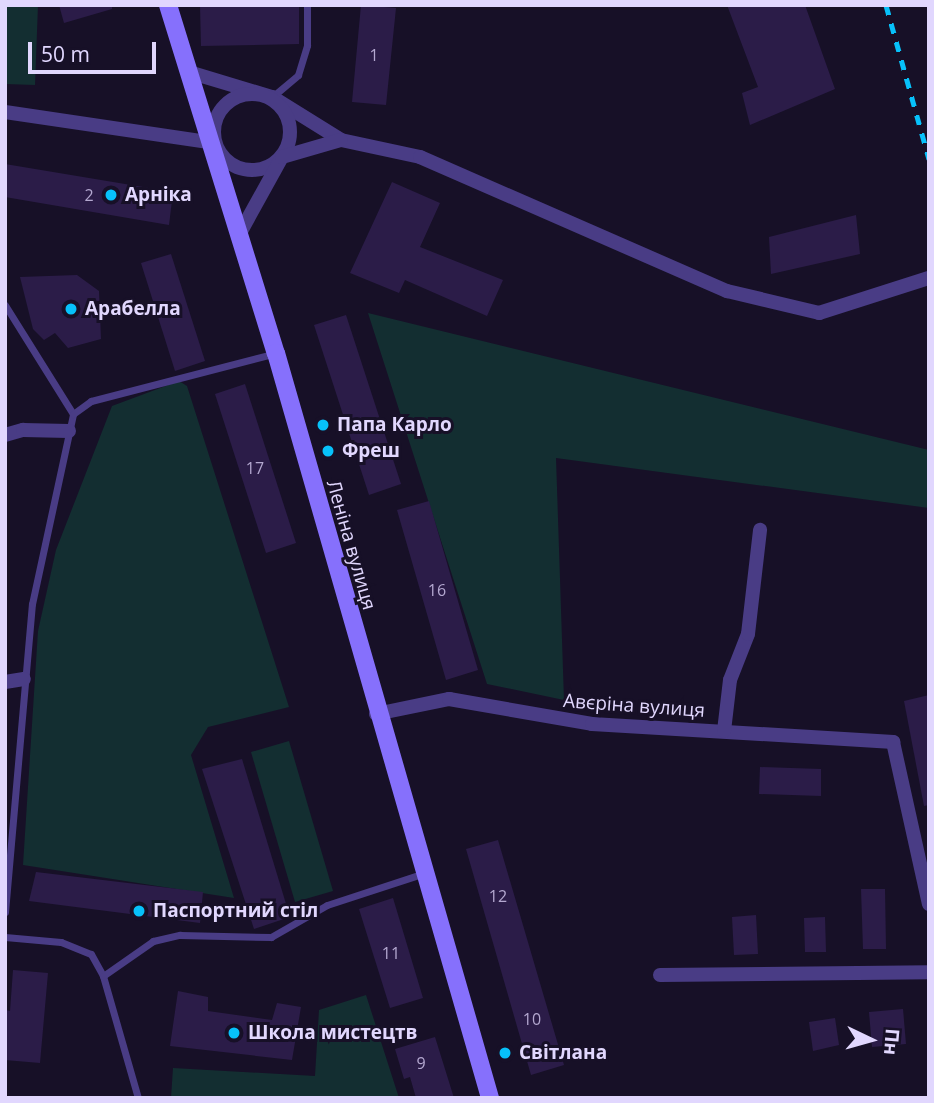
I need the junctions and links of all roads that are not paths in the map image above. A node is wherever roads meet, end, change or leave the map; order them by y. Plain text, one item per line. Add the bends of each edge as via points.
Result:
1 (168, 5) edge
2 (307, 5) edge
3 (192, 73) junction
4 (272, 97) junction
5 (5, 112) edge
6 (341, 140) junction
7 (214, 143) junction
8 (282, 157) junction
9 (240, 233) junction
10 (929, 278) edge
11 (5, 305) edge
12 (275, 353) junction
13 (73, 414) junction
14 (69, 431) junction
15 (5, 435) edge
16 (760, 530) dead end
17 (24, 679) junction
18 (5, 682) edge
19 (376, 714) junction
20 (724, 731) junction
21 (422, 874) junction
22 (929, 904) edge
23 (5, 912) edge
24 (5, 937) edge
25 (929, 972) edge
26 (660, 975) dead end
27 (103, 976) junction
28 (138, 1098) edge
29 (490, 1098) edge

1 - 3 main road, Леніна вулиця
2 - 4 lane via 307,44 298,75
3 - 4 street
3 - 7 main road, Леніна вулиця
4 - 6 street
4 - 7 street via 235,94 218,110
4 - 8 street via 289,117 290,138
5 - 7 street
6 - 8 street
6 - 10 street via 420,158 727,290 819,313
7 - 8 street via 226,162 246,170 265,169
7 - 9 main road, Леніна вулиця
8 - 9 street
9 - 12 main road, Леніна вулиця
11 - 13 lane
12 - 13 lane via 91,401
12 - 19 main road, Леніна вулиця
13 - 14 lane
14 - 15 street
14 - 17 lane via 32,604
16 - 20 street via 748,634 730,680
17 - 18 street
17 - 23 lane
19 - 20 street, Авєріна вулиця via 449,699 592,724
19 - 21 main road, Леніна вулиця
20 - 22 street, Авєріна вулиця via 893,742
21 - 27 lane via 327,905 271,937 180,935 153,941
21 - 29 main road, Леніна вулиця
24 - 27 lane via 61,943 91,954
25 - 26 street
27 - 28 lane

